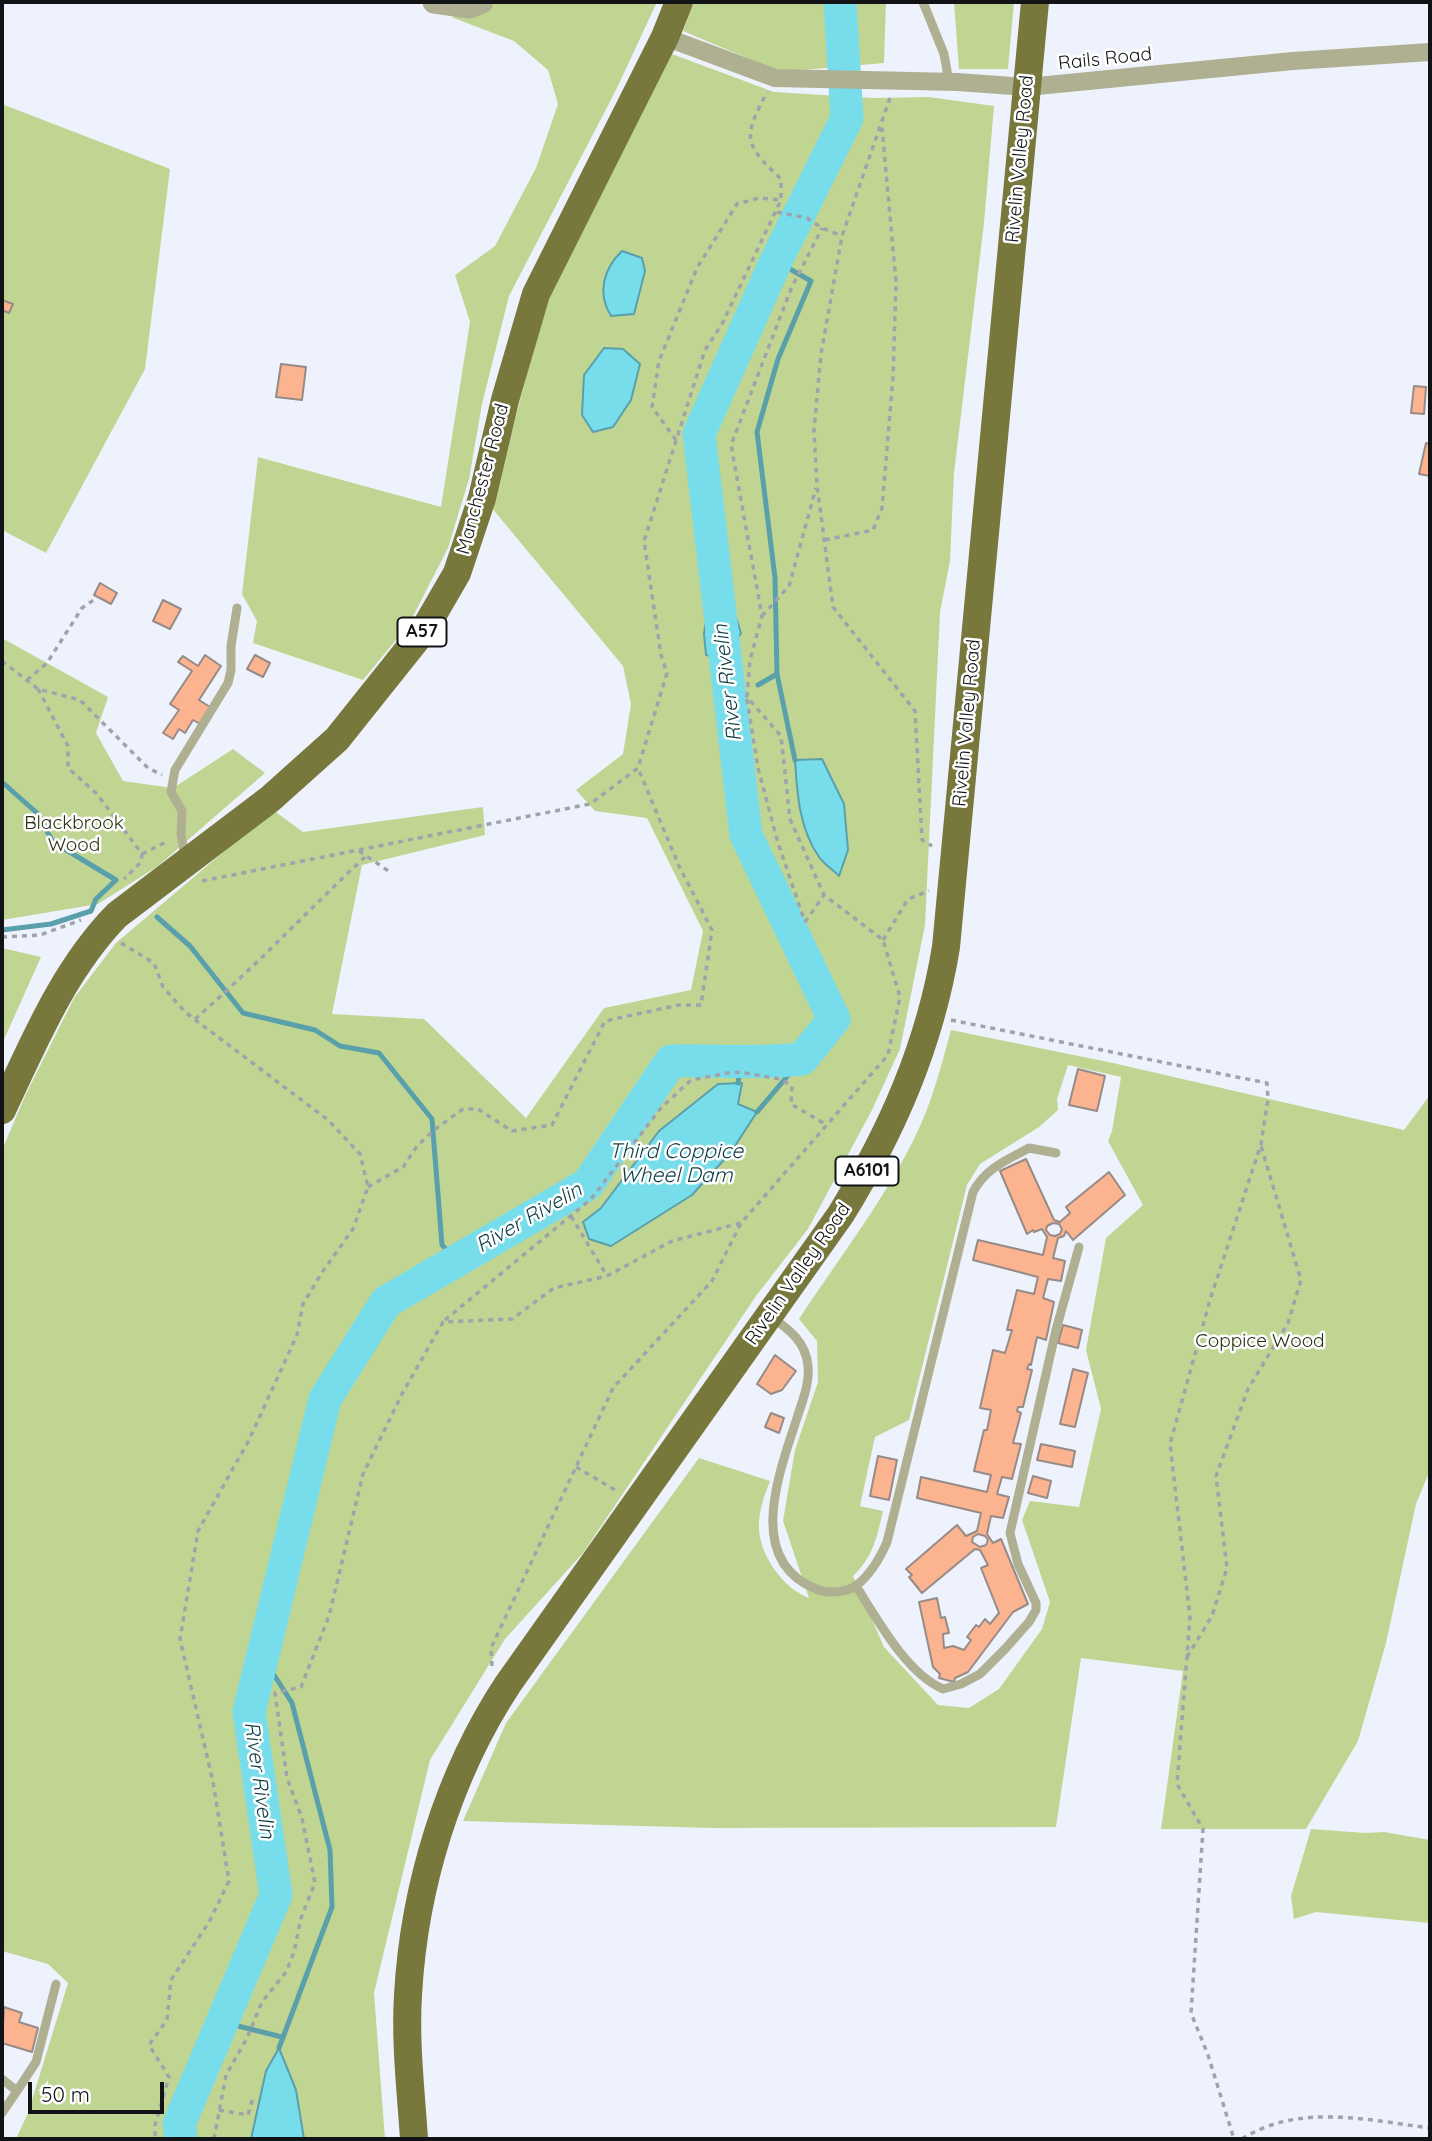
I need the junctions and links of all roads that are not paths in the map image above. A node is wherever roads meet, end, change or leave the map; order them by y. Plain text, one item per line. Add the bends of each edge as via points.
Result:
1 (434, 2) edge
2 (482, 2) edge
3 (679, 2) edge
4 (923, 2) edge
5 (1035, 2) edge
6 (665, 37) junction
7 (1430, 52) edge
8 (949, 82) junction
9 (1027, 88) junction
10 (237, 608) dead end
11 (182, 866) junction
12 (2, 1110) edge
13 (1056, 1153) dead end
14 (1079, 1247) dead end
15 (769, 1316) junction
16 (856, 1586) junction
17 (56, 1984) dead end
18 (2, 2079) edge
19 (17, 2091) junction
20 (2, 2113) edge
21 (414, 2139) edge

1 - 2 street via 470,7
3 - 6 main road, Manchester Road / A57
4 - 8 lane via 944,54
5 - 9 main road, Rivelin Valley Road / A6101
6 - 8 street, Rails Road via 775,78
6 - 11 main road, Manchester Road / A57 via 536,294 478,510 457,573 424,630 337,739 270,799
7 - 9 street, Rails Road
8 - 9 street, Rails Road
9 - 15 main road, Rivelin Valley Road / A6101 via 946,947 932,1017 906,1090 867,1171
10 - 11 lane via 228,683 175,770 171,792 182,811
11 - 12 main road, Manchester Road / A57 via 111,911 37,1034
13 - 16 lane via 1029,1148 979,1179 887,1542
14 - 16 lane via 1010,1533 1036,1602 1029,1622 979,1674 943,1689 923,1676 893,1642
15 - 16 lane via 797,1338 808,1368 774,1503 776,1549 791,1572 817,1590
15 - 21 main road, Rivelin Valley Road / A6101 via 494,1706 457,1781 425,1884 410,1967 408,2042
17 - 19 lane via 36,2062
18 - 19 lane
19 - 20 lane

